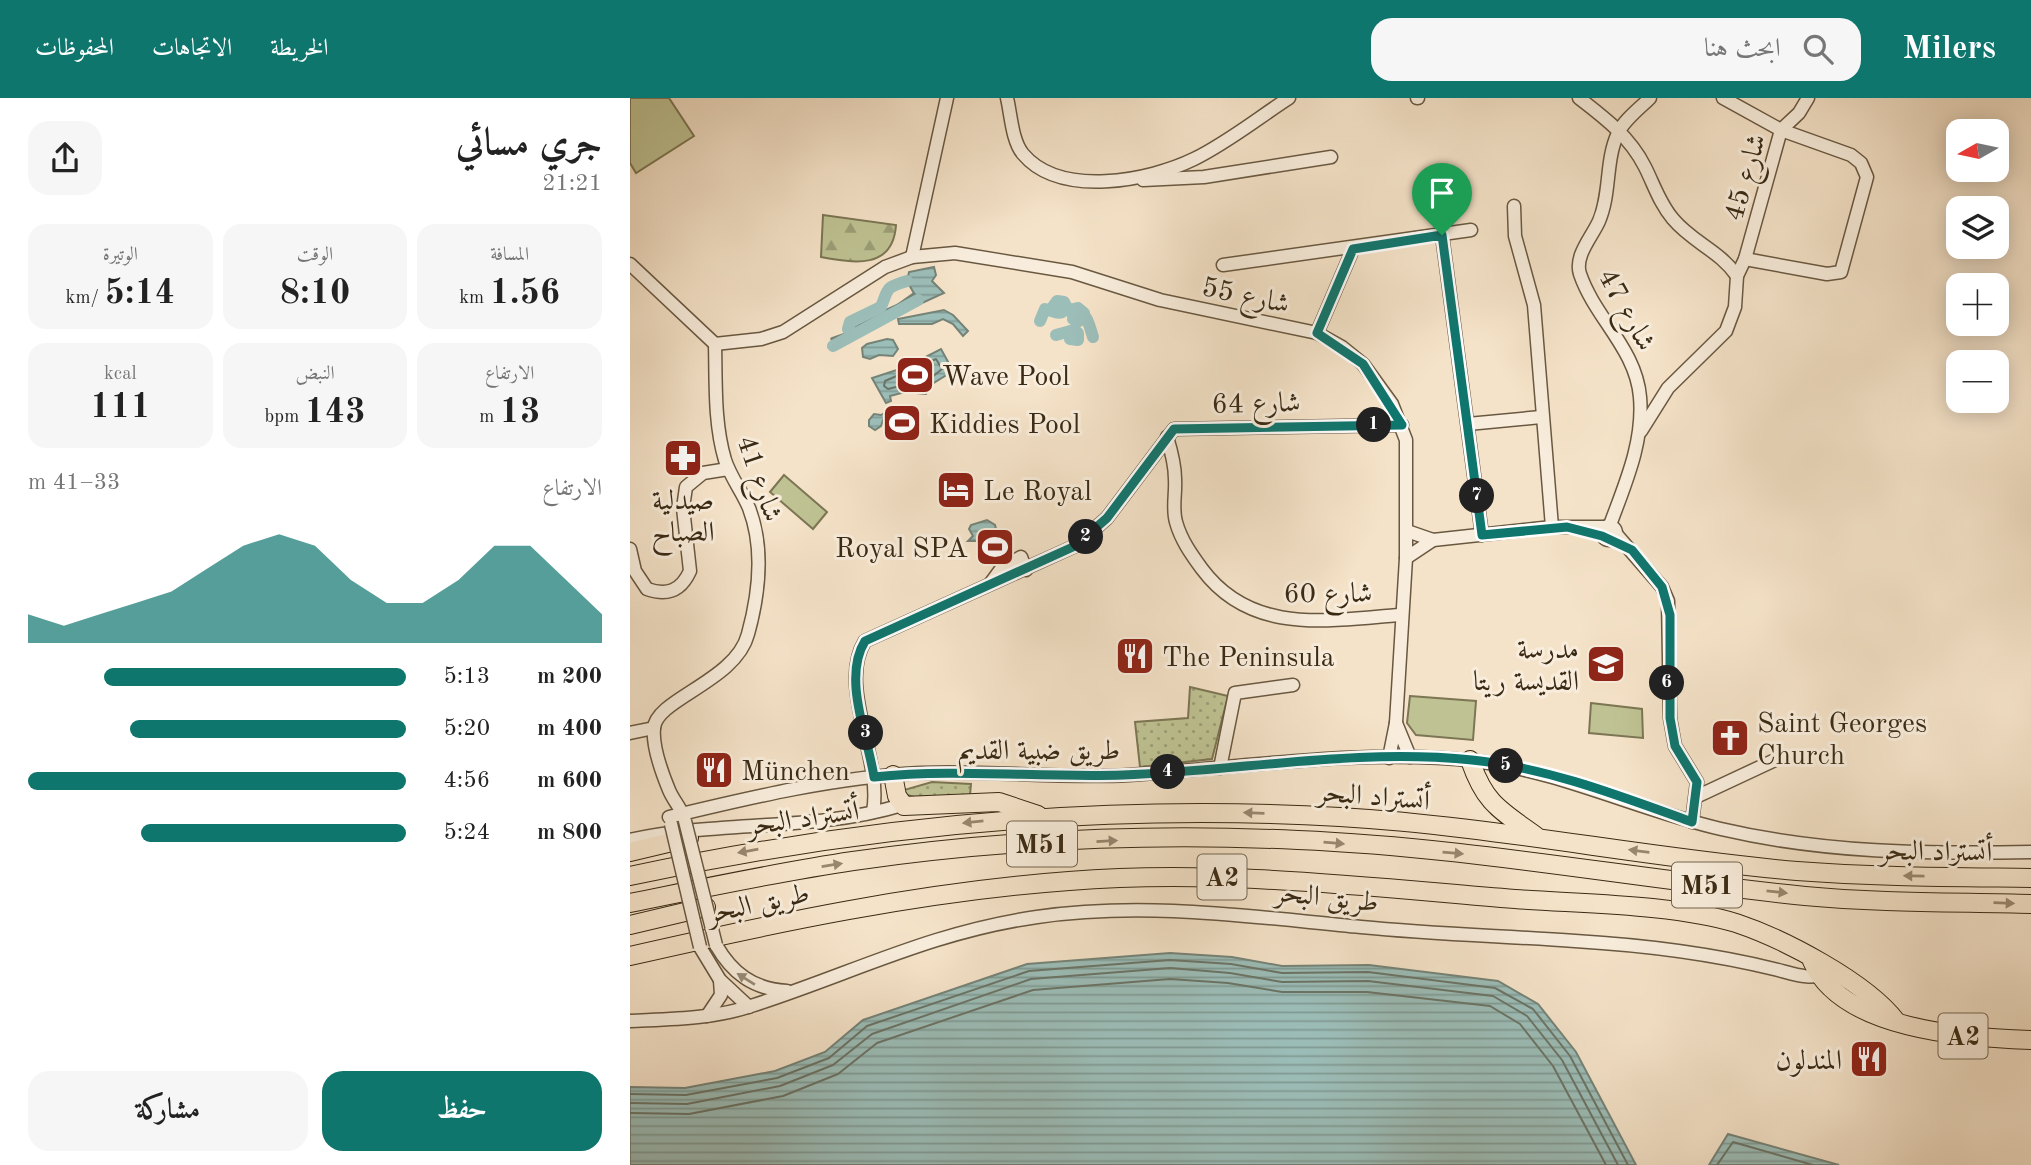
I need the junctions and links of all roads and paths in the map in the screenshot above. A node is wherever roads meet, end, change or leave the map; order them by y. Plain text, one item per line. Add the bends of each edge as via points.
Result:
1 (947, 98) edge
2 (1007, 98) edge
3 (1289, 98) edge
4 (1579, 98) edge
5 (1650, 98) edge
6 (1723, 98) edge
7 (1808, 98) edge
8 (1619, 130) junction
9 (1781, 130) junction
10 (1331, 157) dead end
11 (1128, 180) junction
12 (1514, 206) dead end
13 (1471, 230) dead end
14 (1442, 235) junction
15 (1353, 249) junction
16 (912, 257) junction
17 (1745, 259) junction
18 (630, 264) edge
19 (1223, 265) dead end
20 (1737, 276) junction
21 (1317, 333) junction
22 (715, 344) junction
23 (1541, 417) junction
24 (1468, 424) junction
25 (1402, 425) junction
26 (1639, 435) junction
27 (1167, 437) junction
28 (728, 469) junction
29 (1552, 527) junction
30 (1407, 531) junction
31 (1609, 532) junction
32 (1482, 535) junction
33 (1433, 540) junction
34 (630, 549) edge
35 (1406, 558) junction
36 (1401, 615) junction
37 (1293, 685) dead end
38 (1396, 723) junction
39 (654, 728) junction
40 (630, 733) edge
41 (1410, 757) junction
42 (1389, 758) junction
43 (1470, 760) junction
44 (1775, 760) dead end
45 (1220, 768) junction
46 (893, 775) junction
47 (874, 777) junction
48 (1698, 796) junction
49 (902, 805) junction
50 (873, 812) junction
51 (1041, 817) junction
52 (1692, 822) junction
53 (679, 826) junction
54 (1539, 838) junction
55 (630, 840) edge
56 (630, 852) edge
57 (2031, 852) edge
58 (630, 876) edge
59 (2031, 878) edge
60 (630, 903) edge
61 (2031, 904) edge
62 (699, 908) junction
63 (630, 925) edge
64 (630, 956) edge
65 (1825, 973) junction
66 (720, 980) junction
67 (790, 991) junction
68 (749, 1007) junction
69 (707, 1016) junction
70 (630, 1021) edge
71 (2031, 1040) edge

1 - 16 street
2 - 11 street via 1022,153 1041,168 1069,180
3 - 11 street via 1192,160
4 - 8 street
5 - 8 street
6 - 9 street
7 - 9 street, شارع 45
8 - 20 street via 1644,165 1670,216 1719,255
8 - 26 street, شارع 47 via 1611,150 1606,198 1579,258 1578,271 1597,313 1632,366 1640,397
9 - 17 street, شارع 45
9 - 17 street via 1851,155 1865,169 1867,177 1845,265 1841,272 1827,274
10 - 11 street via 1204,177
12 - 23 street via 1515,236 1534,305
13 - 14 street
14 - 15 street
14 - 24 street
15 - 19 street
15 - 21 street
16 - 21 street, شارع 55 via 955,253 1051,268 1160,300
16 - 22 street, شارع 55 via 885,267 783,332
17 - 20 street, شارع 45
18 - 22 street
20 - 26 street, شارع 45 via 1735,307 1726,331 1668,388
21 - 25 street, شارع 55 via 1363,364
22 - 28 street, شارع 41 via 719,432
23 - 24 street
23 - 29 street
24 - 32 street
25 - 27 street, شارع 64 via 1180,427
25 - 30 street, شارع 55
26 - 31 street
27 - 36 street, شارع 60 via 1176,480 1174,513 1183,542 1211,581 1236,600 1287,620
27 - 47 street via 1125,496 1089,536 1059,555 865,641 859,651 858,691
28 - 34 street via 703,473 686,486 683,508 690,571 678,589 668,593 647,589 635,571
28 - 39 street, شارع 41 via 747,504 758,544 748,634 738,658 660,715
29 - 31 street
29 - 32 street
30 - 33 street
30 - 35 street, شارع 55
31 - 48 street via 1632,550 1668,601 1670,718 1675,746 1697,782
32 - 33 street
33 - 35 street
35 - 36 street, شارع 55
36 - 38 street, شارع 55
37 - 45 street via 1235,693
38 - 41 street, شارع 55
38 - 42 street, شارع 55
39 - 40 street
39 - 53 street via 657,755
41 - 42 street, طريق ضبية القديم
41 - 43 street, طريق ضبية القديم
42 - 45 street, طريق ضبية القديم
43 - 52 street, طريق ضبية القديم via 1571,781
43 - 54 highway via 1487,799
44 - 48 street
45 - 46 street, طريق ضبية القديم via 1087,776
46 - 47 street, طريق ضبية القديم
46 - 49 highway
47 - 50 street
47 - 53 street, طريق ضبية القديم via 803,787
48 - 52 street
49 - 50 street
49 - 51 highway via 999,802
50 - 55 street via 752,827 672,831
54 -> 51 highway, أتستراد البحر / M51 via 1294,815
51 -> 58 highway, أتستراد البحر / M51 via 797,844
52 - 57 street, طريق ضبية القديم via 1751,836 1864,852
53 - 56 highway
53 - 62 street, bridge
59 -> 54 highway, أتستراد البحر / M51 via 1797,871
60 -> 61 highway, أتستراد البحر / M51 via 870,859 1024,845 1235,839 1300,840 1489,857 1810,896
62 - 63 highway
62 - 66 street, bridge via 700,947
67 -> 62 street, bridge via 754,984 732,968
64 - 65 highway, طريق البحر / A2 via 911,898 1072,880 1221,877 1700,916 1747,928 1810,958
65 - 67 street, طريق البحر via 1800,975 1723,957 1641,946 1149,910 999,923 914,945
65 - 71 highway, A2 via 1896,1021 1946,1034
66 - 68 street
66 - 69 street via 721,995
67 - 68 street, طريق البحر
68 - 69 street, طريق البحر
69 - 70 street, طريق البحر

